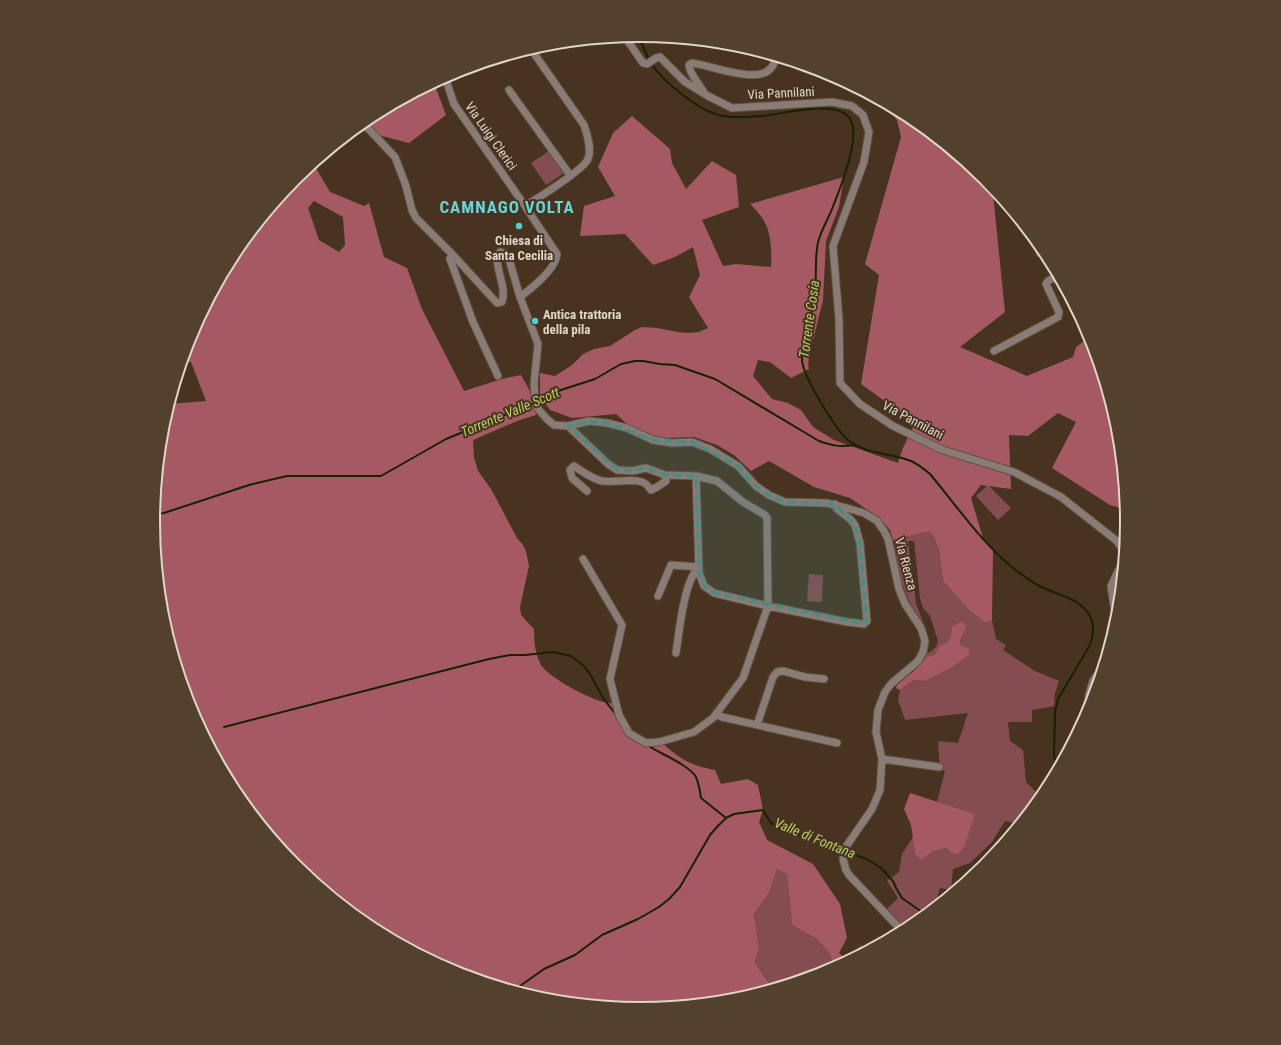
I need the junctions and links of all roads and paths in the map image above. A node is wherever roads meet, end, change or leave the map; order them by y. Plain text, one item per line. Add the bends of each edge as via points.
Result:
1 (629, 42) edge
2 (534, 54) edge
3 (773, 61) edge
4 (447, 83) edge
5 (509, 90) dead end
6 (704, 93) junction
7 (367, 128) edge
8 (570, 175) junction
9 (525, 206) junction
10 (452, 254) junction
11 (1054, 278) edge
12 (520, 297) junction
13 (994, 351) dead end
14 (498, 376) dead end
15 (568, 426) junction
16 (665, 475) junction
17 (696, 476) junction
18 (587, 491) dead end
19 (835, 504) junction
20 (1120, 546) edge
21 (583, 559) dead end
22 (699, 567) junction
23 (1118, 571) edge
24 (658, 596) dead end
25 (1114, 605) edge
26 (768, 606) junction
27 (676, 653) dead end
28 (824, 679) dead end
29 (716, 714) junction
30 (757, 725) junction
31 (837, 743) dead end
32 (882, 759) junction
33 (939, 767) dead end
34 (899, 927) edge

1 - 6 street via 643,64 660,57 685,82
2 - 8 street via 584,125 588,136 588,158
3 - 6 street via 767,72 749,75 692,63 689,70
4 - 9 street, Via Luigi Clerici via 454,104
5 - 8 street
6 - 20 street, Via Pannilani via 732,108 832,102 852,106 863,115 869,132 864,162 833,246 839,319 840,383 860,404 893,426 943,450 1014,472 1061,497
7 - 10 street via 395,157 416,218
8 - 9 street
9 - 12 street, Via Luigi Clerici via 557,254 542,279
10 - 12 street via 496,303 502,302 504,295 497,259 500,252 504,252 509,259
10 - 14 street via 450,259 473,322
11 - 13 street via 1046,284 1059,312 1058,317
12 - 15 street, Via Rienza via 538,344 534,384 538,409 554,425
15 - 16 street via 617,470 632,471 646,468
15 - 19 street, Via Rienza via 589,422 606,423 627,428 653,440 672,443 692,442 710,449 738,466 756,486 784,502
16 - 17 street
16 - 18 street via 666,481 651,490 643,482 638,481 600,481 574,466 570,470 572,478
17 - 22 street
17 - 26 street via 716,481 767,518
19 - 26 street via 855,525 860,543 867,621 864,624 847,622
19 - 32 street, Via Rienza via 864,513 884,530 898,590 921,628 925,641 918,661 891,684 880,702 876,732
21 - 29 street via 622,625 610,679 619,715 629,733 646,743 659,742 694,732
22 - 24 street via 667,564
22 - 26 street via 704,586 714,593
22 - 27 street via 688,585
23 - 25 street via 1111,586
26 - 29 street via 743,678
28 - 30 street via 777,672
29 - 30 street
30 - 31 street
32 - 33 street
32 - 34 street, Via Rienza via 881,784 875,803 847,844 843,853 844,864 849,875

